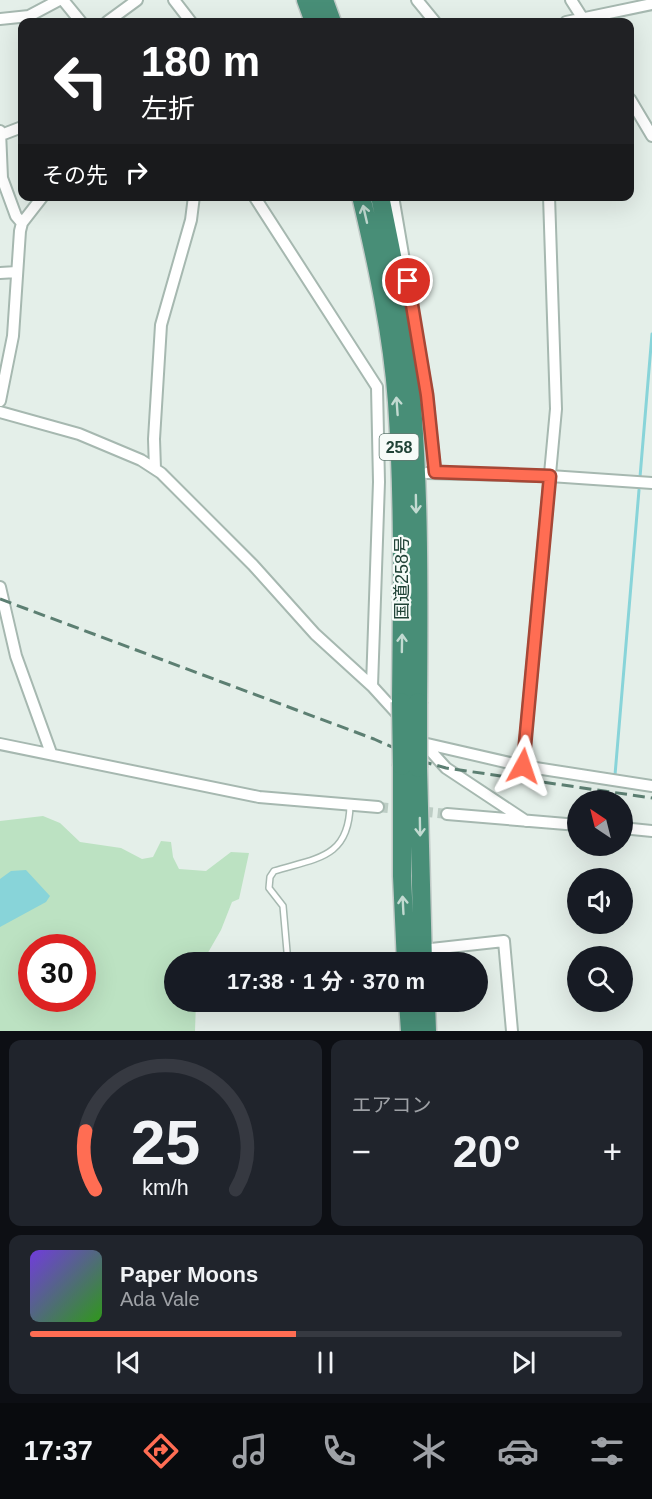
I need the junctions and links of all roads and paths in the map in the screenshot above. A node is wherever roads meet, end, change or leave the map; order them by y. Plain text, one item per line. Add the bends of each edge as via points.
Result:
1 (61, 0) edge
2 (137, 0) edge
3 (174, 0) edge
4 (306, 0) edge
5 (324, 0) edge
6 (417, 0) edge
7 (571, 0) edge
8 (652, 4) edge
9 (30, 18) edge
10 (77, 18) edge
11 (112, 18) edge
12 (188, 18) edge
13 (313, 18) edge
14 (331, 18) edge
15 (432, 18) edge
16 (582, 18) edge
17 (596, 18) edge
18 (0, 19) edge
19 (18, 19) edge
20 (634, 106) edge
21 (18, 128) edge
22 (1, 133) edge
23 (652, 135) edge
24 (39, 201) edge
25 (193, 201) edge
26 (257, 201) edge
27 (362, 201) edge
28 (381, 201) edge
29 (394, 201) edge
30 (549, 201) edge
31 (22, 223) junction
32 (17, 272) junction
33 (0, 273) edge
34 (0, 401) edge
35 (0, 412) edge
36 (155, 469) junction
37 (550, 476) junction
38 (652, 483) edge
39 (0, 587) edge
40 (372, 686) junction
41 (410, 702) junction
42 (423, 742) junction
43 (0, 744) edge
44 (51, 753) junction
45 (523, 766) junction
46 (410, 767) junction
47 (652, 786) edge
48 (350, 803) junction
49 (378, 807) tunnel mouth
50 (447, 814) tunnel mouth
51 (526, 821) junction
52 (567, 824) edge
53 (633, 829) edge
54 (652, 831) edge
55 (287, 952) edge
56 (405, 952) edge
57 (423, 952) edge
58 (448, 952) edge
59 (409, 1012) edge
60 (427, 1012) edge
61 (410, 1031) edge
62 (428, 1031) edge
63 (512, 1031) edge

1 - 9 street
1 - 10 street
2 - 11 street
3 - 12 street
4 - 13 highway
5 - 14 highway
6 - 15 street
7 - 16 street
8 - 17 street
18 - 19 street
20 - 23 street
21 - 22 street
22 - 31 street via 2,178
24 - 31 street
25 - 36 street via 161,326
26 - 40 street via 377,387 383,482
41 -> 27 highway, 国道258号 / 258 via 397,400 385,311
28 -> 41 highway, 国道258号 / 258 via 403,316 412,402 419,605
29 - 37 street via 427,395 431,473
30 - 37 street via 556,409
31 - 32 street
32 - 33 street
32 - 34 street via 13,336
35 - 36 street via 80,434
36 - 40 street via 253,565 315,634
37 - 38 street
37 - 45 street
39 - 44 street via 16,656
40 - 42 street
41 - 46 highway, 国道258号 / 258, bridge
42 - 45 street
42 - 51 street via 446,768
43 - 44 street
44 - 48 street via 259,796
45 - 47 street
56 -> 46 highway, 国道258号 / 258 via 402,876
46 -> 57 highway, 国道258号 / 258
48 - 49 street
48 - 55 lane via 346,835 329,854 274,871 270,878 269,888 283,906
50 - 51 street
51 - 52 street
53 - 54 street
58 - 63 street via 504,941
59 - 61 highway
60 - 62 highway

